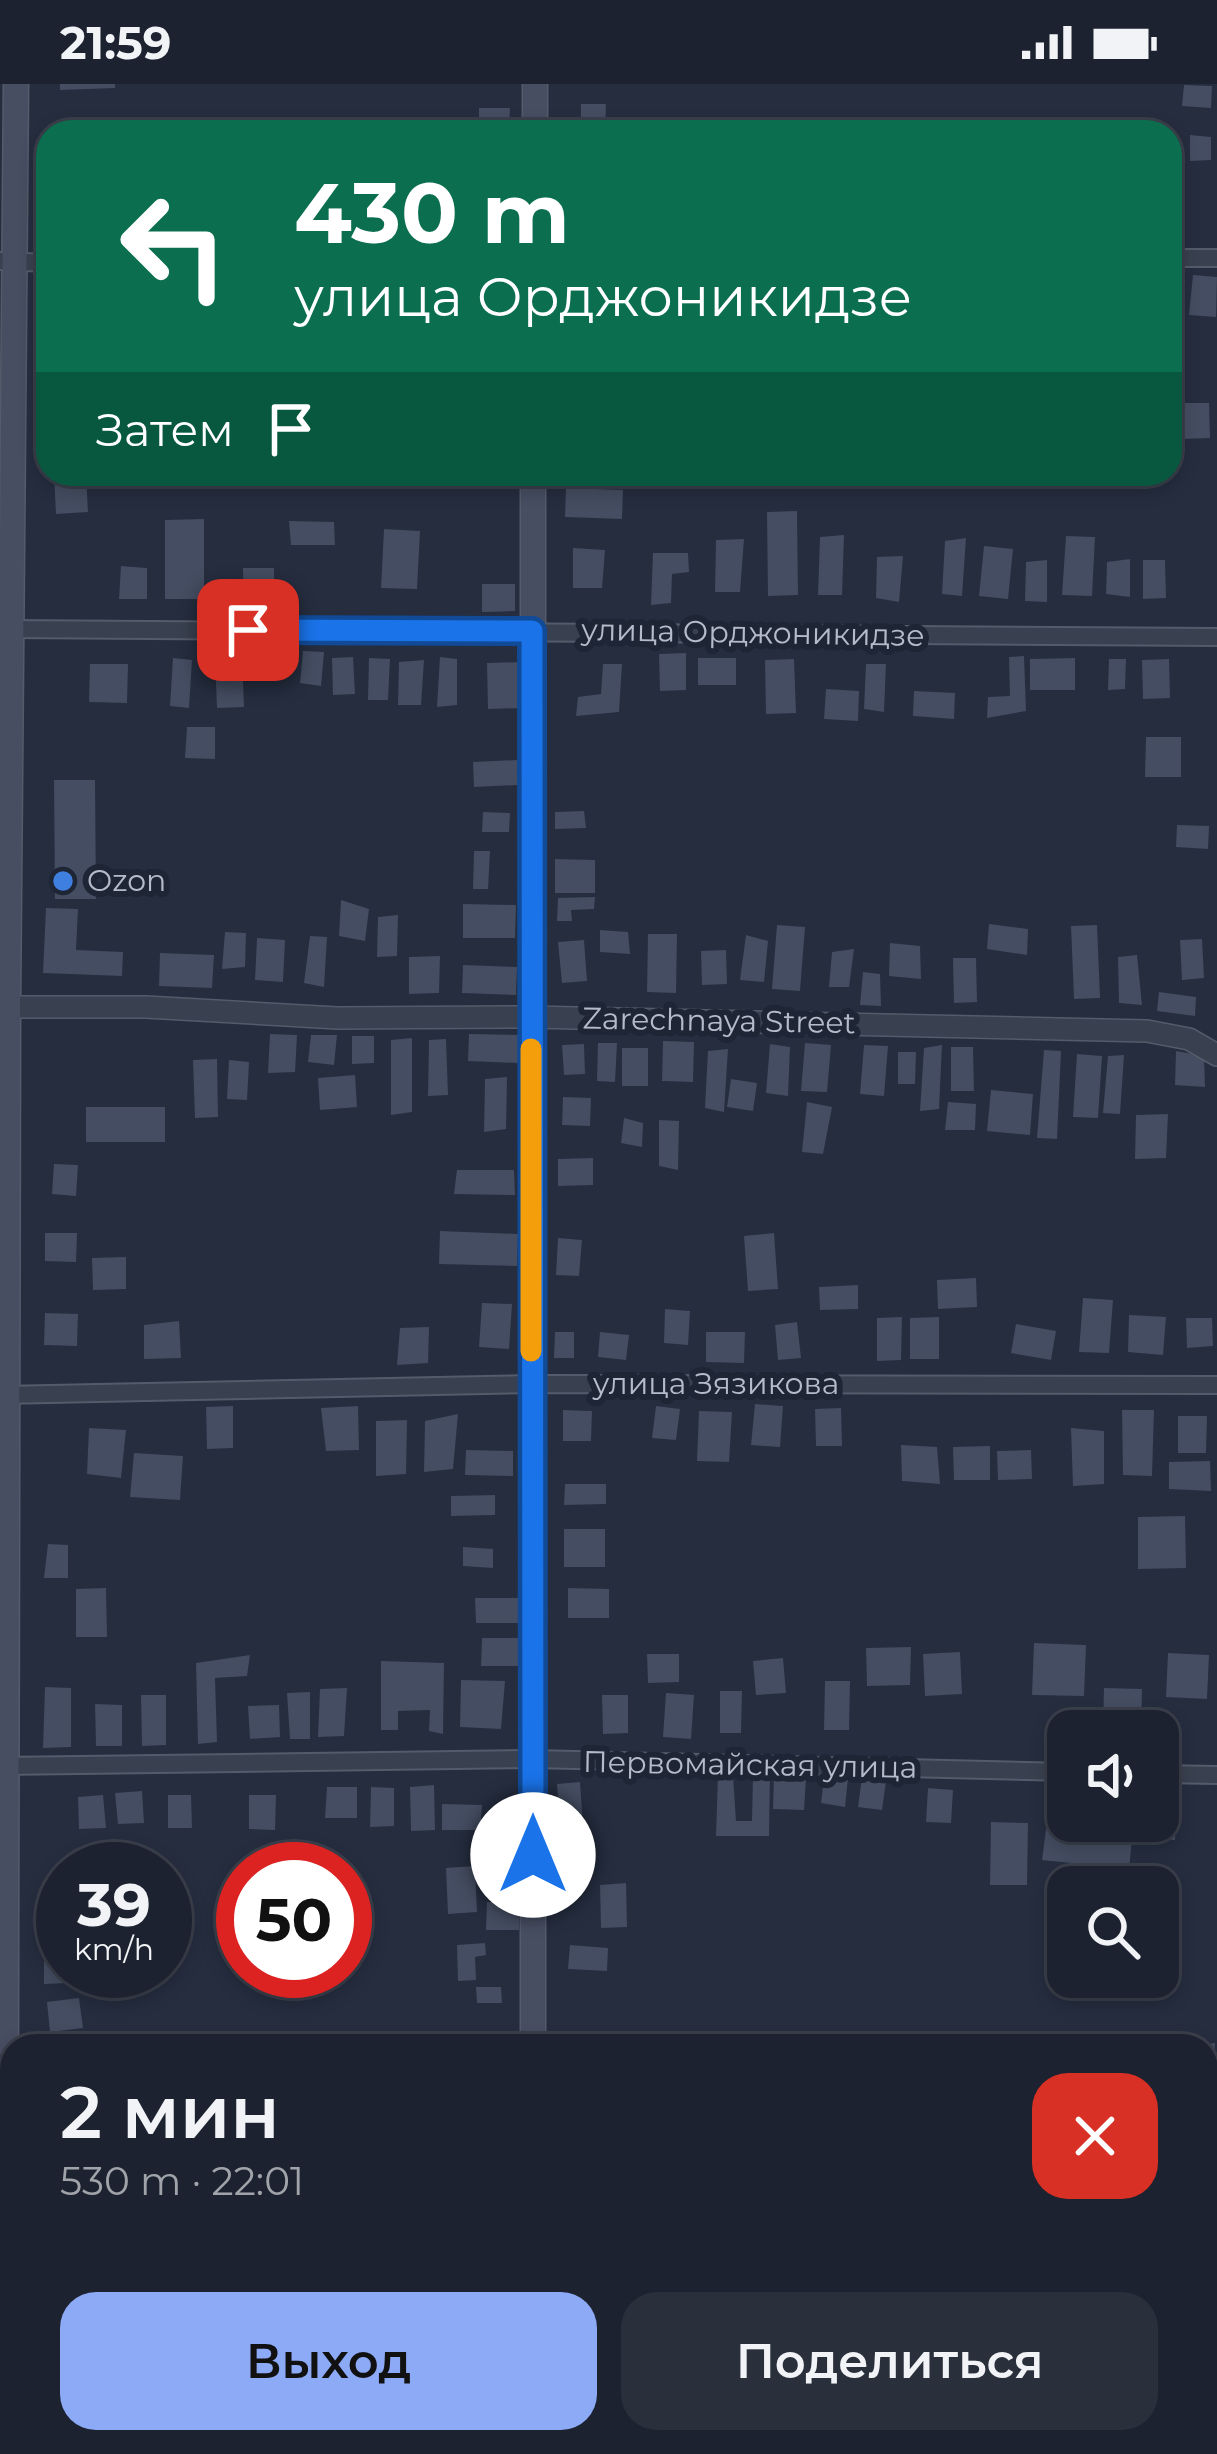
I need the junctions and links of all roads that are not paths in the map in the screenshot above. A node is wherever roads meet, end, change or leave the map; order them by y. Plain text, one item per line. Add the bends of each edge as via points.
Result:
1 (16, 84) edge
2 (536, 84) edge
3 (535, 120) edge
4 (1182, 258) edge
5 (1217, 258) edge
6 (8, 262) edge
7 (532, 486) edge
8 (6, 629) edge
9 (532, 631) junction
10 (1217, 637) edge
11 (4, 1007) edge
12 (531, 1017) junction
13 (1217, 1055) edge
14 (531, 1384) junction
15 (1217, 1385) edge
16 (4, 1395) edge
17 (533, 1760) junction
18 (3, 1766) edge
19 (1047, 1772) edge
20 (1179, 1774) edge
21 (1217, 1775) edge
22 (5, 2034) edge
23 (533, 2034) edge

1 - 6 main road
2 - 3 main road
4 - 5 street
6 - 8 main road
7 - 9 main road
8 - 9 street, улица Орджоникидзе
8 - 11 main road
9 - 10 street, улица Орджоникидзе
9 - 12 main road
11 - 12 street, Zarechnaya Street
11 - 16 main road
12 - 13 street, Zarechnaya Street via 1147,1030
12 - 14 main road
14 - 15 street, улица Зязикова
14 - 16 street, улица Зязикова
14 - 17 main road
16 - 18 main road
17 - 18 street, Первомайская улица
17 - 19 street, Первомайская улица
17 - 23 main road
18 - 22 main road
20 - 21 street

